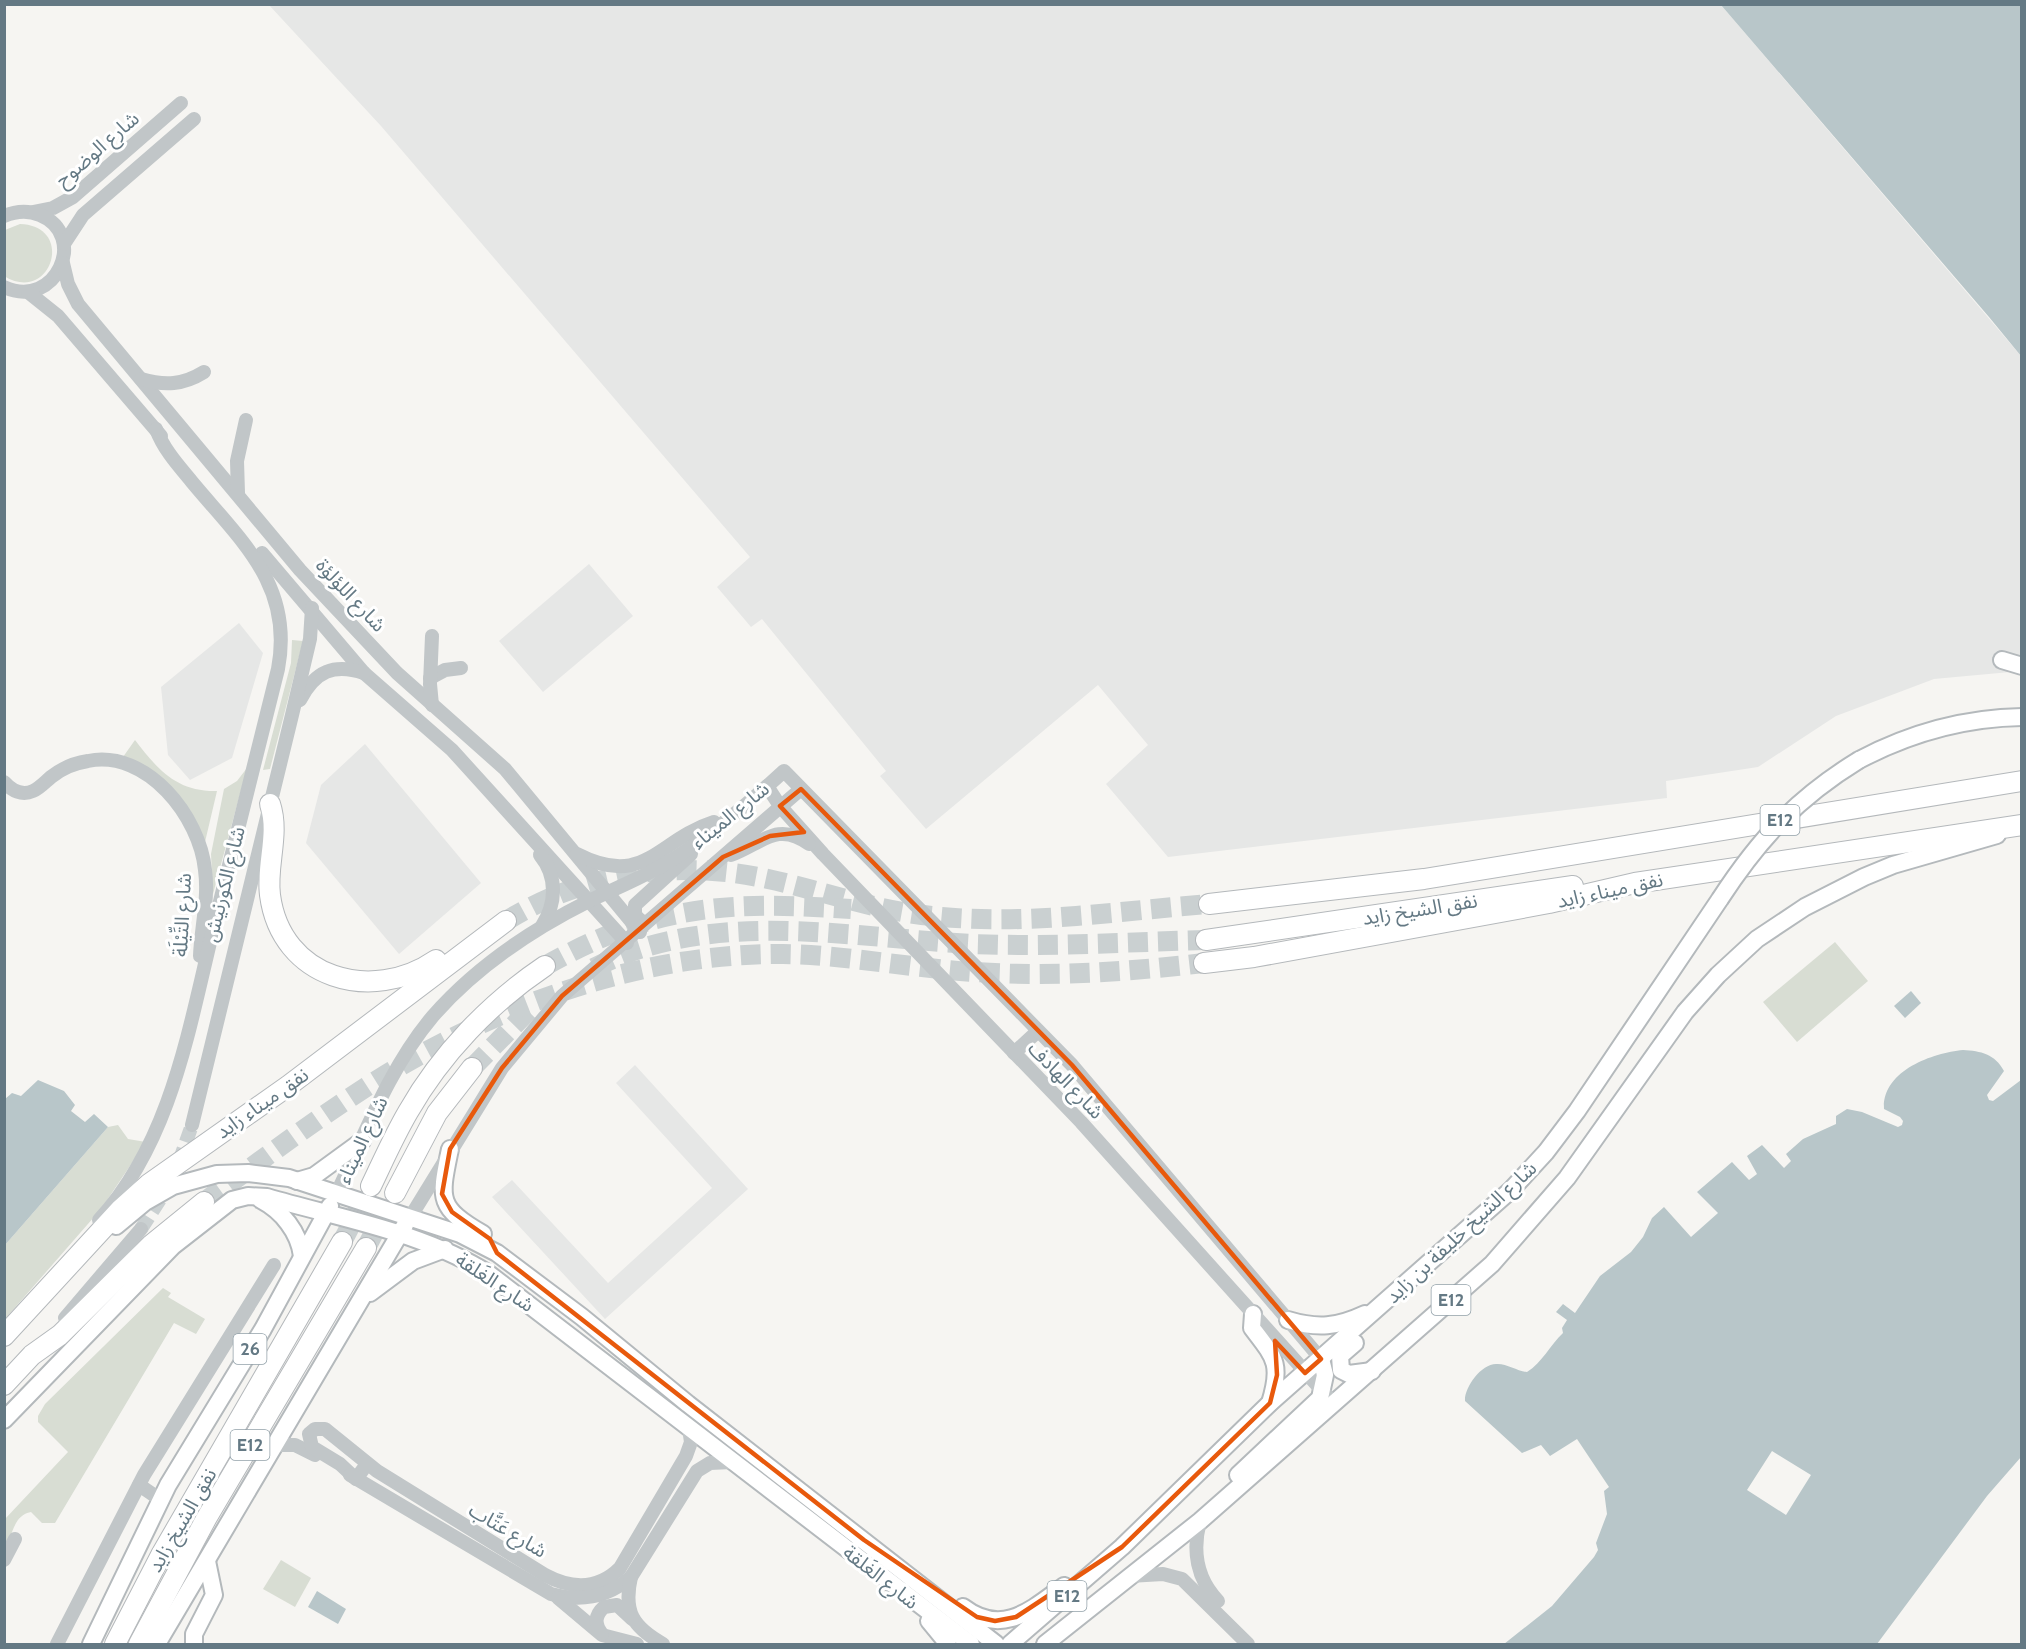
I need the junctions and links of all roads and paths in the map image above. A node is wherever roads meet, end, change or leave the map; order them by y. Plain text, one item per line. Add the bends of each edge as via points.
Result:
1 (181, 103) dead end
2 (194, 119) dead end
3 (4, 204) edge
4 (28, 212) junction
5 (4, 216) edge
6 (63, 244) junction
7 (63, 263) junction
8 (5, 288) edge
9 (28, 292) junction
10 (204, 372) dead end
11 (141, 379) junction
12 (246, 420) dead end
13 (156, 429) junction
14 (238, 493) junction
15 (300, 570) junction
16 (312, 610) junction
17 (432, 636) dead end
18 (2002, 660) dead end
19 (2022, 666) edge
20 (461, 668) dead end
21 (364, 673) junction
22 (430, 678) junction
23 (432, 705) junction
24 (292, 715) junction
25 (2022, 717) edge
26 (784, 771) joint
27 (2022, 781) edge
28 (4, 782) edge
29 (767, 786) junction
30 (801, 789) junction
31 (270, 804) junction
32 (780, 806) junction
33 (725, 820) junction
34 (2019, 826) edge
35 (526, 830) junction
36 (705, 836) junction
37 (572, 852) junction
38 (823, 854) junction
39 (723, 857) junction
40 (1635, 883) junction
41 (606, 893) junction
42 (591, 900) junction
43 (1209, 904) tunnel mouth
44 (652, 921) junction
45 (541, 928) junction
46 (640, 932) junction
47 (1206, 940) tunnel mouth
48 (627, 943) junction
49 (1204, 963) tunnel mouth
50 (545, 966) tunnel mouth
51 (198, 988) junction
52 (1038, 1031) junction
53 (1014, 1053) junction
54 (472, 1068) tunnel mouth
55 (192, 1125) tunnel mouth
56 (362, 1141) junction
57 (450, 1149) junction
58 (297, 1181) junction
59 (371, 1186) tunnel mouth
60 (330, 1193) junction
61 (395, 1193) tunnel mouth
62 (248, 1196) junction
63 (204, 1202) tunnel mouth
64 (321, 1213) junction
65 (417, 1218) junction
66 (141, 1229) tunnel mouth
67 (406, 1236) junction
68 (342, 1242) tunnel mouth
69 (366, 1248) tunnel mouth
70 (445, 1249) junction
71 (497, 1253) junction
72 (302, 1256) junction
73 (1435, 1258) junction
74 (274, 1265) dead end
75 (35, 1303) junction
76 (358, 1304) junction
77 (1380, 1308) junction
78 (1253, 1314) junction
79 (1288, 1320) junction
80 (4, 1324) edge
81 (4, 1336) edge
82 (32, 1355) junction
83 (1321, 1359) junction
84 (1371, 1371) junction
85 (1305, 1373) junction
86 (4, 1385) edge
87 (1328, 1398) junction
88 (1270, 1402) junction
89 (4, 1420) edge
90 (689, 1428) junction
91 (275, 1445) junction
92 (732, 1462) junction
93 (367, 1464) junction
94 (356, 1479) junction
95 (141, 1480) junction
96 (165, 1493) junction
97 (1200, 1521) junction
98 (15, 1539) dead end
99 (864, 1540) junction
100 (1122, 1547) junction
101 (4, 1560) edge
102 (207, 1561) junction
103 (1129, 1576) junction
104 (631, 1577) junction
105 (552, 1594) junction
106 (918, 1606) junction
107 (633, 1621) junction
108 (602, 1635) junction
109 (57, 1644) edge
110 (91, 1644) edge
111 (115, 1644) edge
112 (139, 1644) edge
113 (157, 1644) edge
114 (194, 1644) edge
115 (637, 1644) edge
116 (663, 1644) edge
117 (948, 1644) edge
118 (971, 1644) edge
119 (996, 1644) edge
120 (1010, 1644) edge
121 (1045, 1644) edge
122 (1248, 1644) edge
123 (1258, 1644) edge

1 - 4 street, شارع الوضوح via 74,197 53,208
2 - 6 street, شارع الوضوح via 83,215
3 - 4 street
4 - 5 street, شارع الوضوح
4 - 6 street via 53,224
6 - 7 street, شارع اللؤلؤة
7 - 9 street via 50,282
7 - 11 street, شارع اللؤلؤة via 78,303
8 - 9 street
9 - 13 street, شارع اللؤلؤة via 58,316
10 - 11 street via 174,384
11 - 14 street, شارع اللؤلؤة
12 - 14 street via 237,461
13 - 16 street, شارع اللؤلؤة
13 - 51 street, شارع الكورنيش via 165,449 262,567 275,594 282,627 279,669
14 - 15 street, شارع اللؤلؤة
15 - 16 street, شارع الكورنيش
15 - 23 street, شارع اللؤلؤة
16 - 21 street, شارع اللؤلؤة
16 - 24 street, شارع الكورنيش via 310,639
17 - 22 street
18 - 19 main road
20 - 22 street via 444,670
21 - 24 street via 343,667 324,671 311,681
21 - 35 street, شارع اللؤلؤة via 452,750
22 - 23 street
23 - 37 street, شارع اللؤلؤة via 505,769
24 - 31 street, شارع الكورنيش
25 - 73 main road, شارع الشيخ خليفة بن زايد / E12, bridge via 1936,728 1884,747 1831,778 1780,820 1758,844 1562,1132 1511,1190
26 - 29 street, شارع الميناء
26 - 30 street, شارع الهادف
27 - 43 highway, نفق ميناء زايد / E12 via 1424,879
28 - 51 street, شارع التِّيْلَة via 17,792 33,791 70,766 113,760 130,765 160,785 182,810 205,869 207,894
29 - 32 street, شارع الهادف
29 - 33 street, شارع الميناء
30 - 32 street, شارع الميناء
30 - 52 street, شارع الهادف
31 - 55 street, شارع الكورنيش
31 - 75 highway, نفق ميناء زايد via 274,826 269,886 275,919 295,951 322,971 357,981 401,977 429,965 483,928 506,921 288,1086 149,1184
32 - 38 street, شارع الهادف
32 - 39 street, شارع الميناء
33 - 36 street, شارع الميناء
33 - 37 street via 702,827 628,867 605,866
34 - 40 highway, نفق ميناء زايد
34 - 84 main road, شارع الشيخ خليفة بن زايد / E12 via 1864,877 1805,907 1757,939 1685,1012 1573,1170 1506,1249
35 - 42 street, شارع اللؤلؤة
35 - 45 street via 547,865 553,888 551,908
36 - 41 street, شارع الميناء via 657,869
36 - 44 street via 680,866 635,905 637,920
37 - 41 street, شارع اللؤلؤة
38 - 39 street via 797,836 783,834 764,838
38 - 53 street, شارع الهادف
39 - 44 street, شارع الميناء
40 - 47 highway, نفق الشيخ زايد via 1573,886
40 - 49 highway, نفق ميناء زايد via 1549,903
41 - 42 street, شارع الميناء
41 - 46 street, شارع اللؤلؤة
42 - 45 street, شارع الميناء
42 - 48 street, شارع اللؤلؤة
44 - 46 street, شارع الميناء
45 - 56 street, شارع الميناء via 481,970 434,1016 395,1071
46 - 48 street, شارع الميناء
48 - 57 street, شارع الميناء via 562,996 534,1027 502,1068
50 - 59 highway via 494,1006 438,1066 408,1112
51 - 80 street, شارع الكورنيش via 164,1111 138,1165 103,1216
52 - 53 street
52 - 79 street, شارع الهادف via 1106,1103
53 - 78 street, شارع الهادف via 1139,1185
54 - 61 highway via 438,1113
56 - 58 main road via 314,1176
56 - 60 street, شارع الميناء
57 - 65 street, شارع الميناء
57 - 71 main road via 442,1187 444,1199 459,1219 490,1239
58 - 60 main road, شارع الغَلقة
58 - 75 main road, شارع الغَلقة via 240,1173 202,1177 173,1186 123,1219
60 - 64 main road
60 - 65 main road, شارع الغَلقة
62 - 64 main road, شارع الغَلقة via 267,1197
62 - 72 main road via 280,1214 297,1235
62 - 89 main road via 225,1204 158,1260
63 - 82 highway via 142,1253 60,1335
64 - 67 main road, شارع الغَلقة
64 - 72 main road, 26
65 - 67 main road
65 - 71 main road, شارع الغَلقة
66 - 82 street
67 - 70 main road, شارع الغَلقة
67 - 76 main road
68 - 111 highway, نفق الشيخ زايد / E12 via 161,1555
69 - 112 highway, نفق الشيخ زايد / E12 via 195,1538
70 - 76 main road via 413,1261
70 - 90 main road, شارع الغَلقة via 489,1274
71 - 99 main road, شارع الغَلقة
72 - 96 main road, 26
73 - 77 main road, شارع الشيخ خليفة بن زايد / E12
73 - 84 main road via 1416,1289 1338,1361 1344,1373
74 - 95 street
75 - 81 highway
76 - 91 main road
77 - 79 main road via 1335,1326 1312,1327
77 - 83 main road, شارع الشيخ خليفة بن زايد / E12
78 - 85 street, شارع الهادف
78 - 88 main road via 1252,1328 1272,1352 1277,1367
79 - 83 street, شارع الهادف
82 - 86 highway
83 - 85 main road, شارع الشيخ خليفة بن زايد / E12
83 - 87 main road
84 - 87 main road, شارع الشيخ خليفة بن زايد / E12
85 - 87 street, شارع الهادف
85 - 88 main road, شارع الشيخ خليفة بن زايد / E12
87 - 97 main road, شارع الشيخ خليفة بن زايد / E12
88 - 100 main road, شارع الشيخ خليفة بن زايد / E12
90 - 92 main road, شارع الغَلقة
90 - 93 street, شارع عَتَّاب via 691,1442 686,1456 620,1568 606,1580 589,1585 560,1582 545,1575
91 - 94 street, شارع عَتَّاب via 300,1446
91 - 102 main road
92 - 104 street, شارع عَتَّاب via 710,1463 697,1471
92 - 106 main road, شارع الغَلقة
93 - 94 street
93 - 94 street, شارع عَتَّاب via 325,1429 309,1434 312,1447
94 - 105 street, شارع عَتَّاب
95 - 96 street
95 - 109 street
96 - 110 main road, 26
97 - 103 main road, شارع الشيخ خليفة بن زايد / E12
97 - 123 street via 1196,1550 1202,1579
98 - 101 street
99 - 100 main road via 977,1617 995,1621 1028,1612
99 - 119 main road, شارع الغَلقة
100 - 120 main road, شارع الشيخ خليفة بن زايد / E12
102 - 113 main road
102 - 114 main road via 214,1595 194,1634
103 - 121 main road, شارع الشيخ خليفة بن زايد / E12
103 - 122 street via 1163,1574 1182,1579
104 - 105 street, شارع عَتَّاب via 598,1596 570,1598
104 - 107 street, شارع عَتَّاب via 628,1599
105 - 108 street, شارع عَتَّاب
106 - 117 main road
106 - 118 main road, شارع الغَلقة
107 - 108 street via 617,1605 604,1607 597,1617
107 - 116 street
108 - 115 street, شارع عَتَّاب

